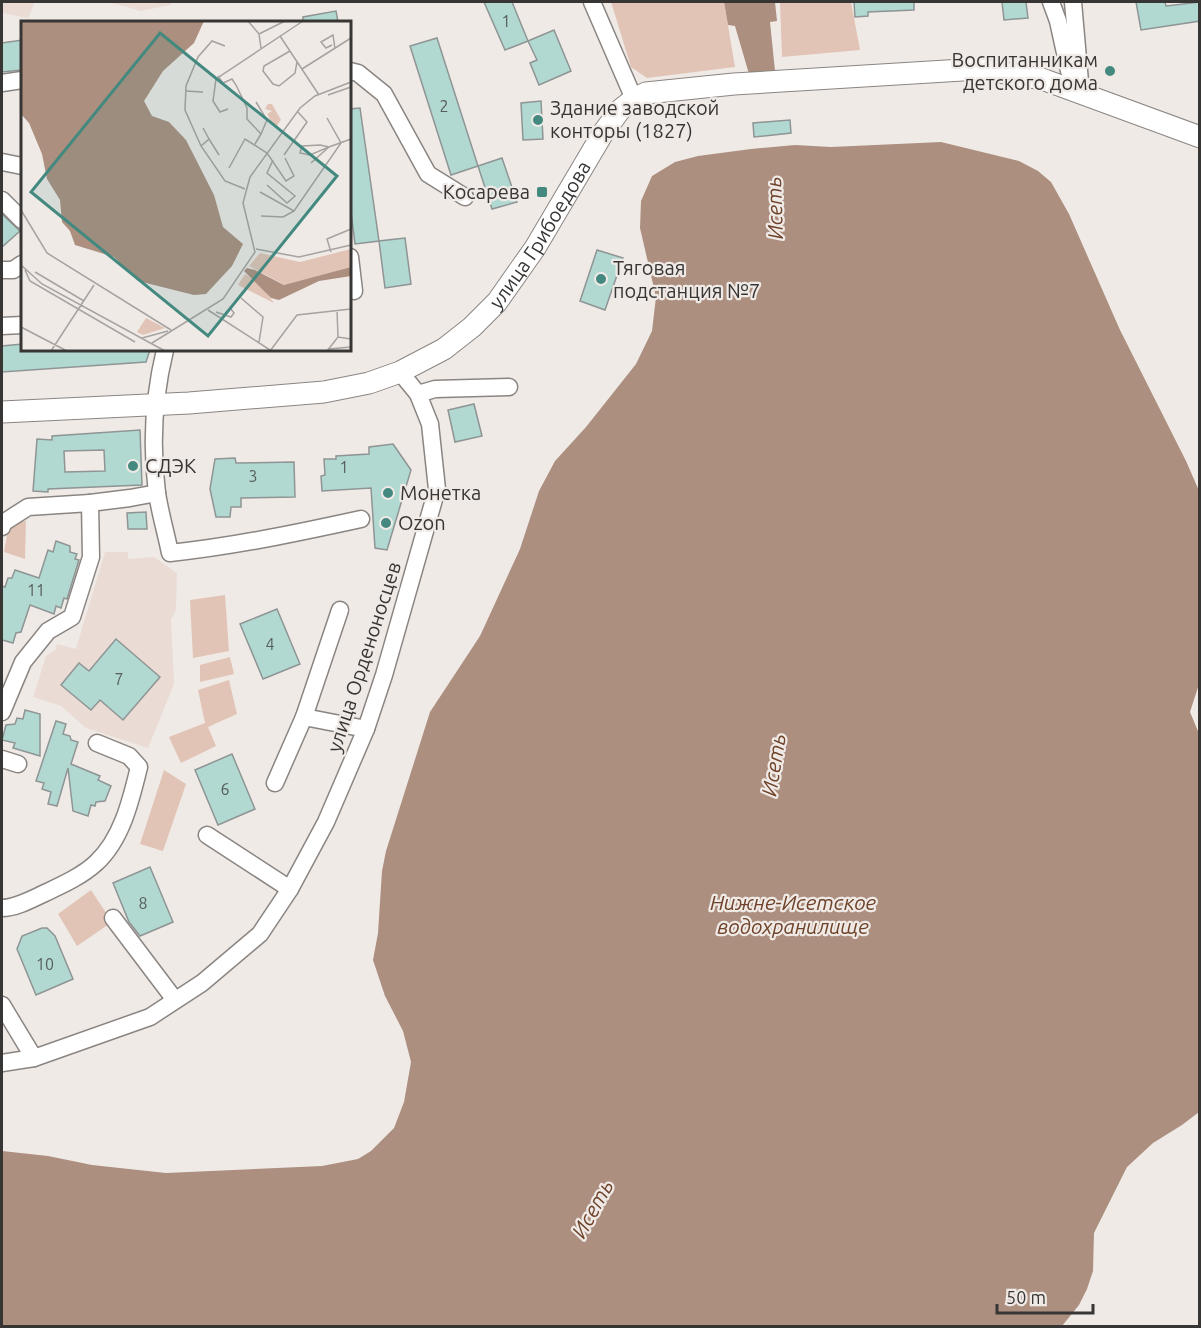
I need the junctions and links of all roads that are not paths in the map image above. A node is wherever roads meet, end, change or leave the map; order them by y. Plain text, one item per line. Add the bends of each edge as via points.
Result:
1 (592, 2) edge
2 (1051, 2) edge
3 (1073, 2) edge
4 (351, 71) edge
5 (21, 80) edge
6 (2, 83) edge
7 (1081, 89) junction
8 (634, 99) junction
9 (1200, 137) edge
10 (2, 162) edge
11 (21, 166) edge
12 (465, 198) dead end
13 (2, 200) edge
14 (21, 219) edge
15 (21, 265) edge
16 (351, 266) edge
17 (2, 270) edge
18 (354, 291) dead end
19 (21, 324) edge
20 (2, 326) edge
21 (165, 351) edge
22 (400, 372) junction
23 (509, 387) dead end
24 (418, 394) junction
25 (155, 405) junction
26 (2, 412) edge
27 (157, 493) junction
28 (90, 503) junction
29 (361, 519) dead end
30 (2, 527) edge
31 (340, 610) dead end
32 (2, 712) edge
33 (304, 717) junction
34 (366, 729) junction
35 (97, 743) dead end
36 (2, 759) edge
37 (18, 764) dead end
38 (275, 783) dead end
39 (207, 835) dead end
40 (290, 889) junction
41 (2, 908) edge
42 (113, 918) dead end
43 (175, 1000) junction
44 (2, 1005) edge
45 (34, 1058) junction
46 (2, 1063) edge

1 - 8 street
2 - 7 street via 1069,71
3 - 7 street
4 - 12 street via 384,94 428,174
5 - 6 street
7 - 8 main road, улица Грибоедова via 979,69 734,84 646,93
7 - 9 main road, улица Грибоедова
8 - 22 main road, улица Грибоедова via 603,133 535,248 497,302 444,349
10 - 11 street
13 - 14 street
15 - 17 street
16 - 18 street
19 - 20 street
21 - 25 street
22 - 24 street, улица Орденоносцев
22 - 25 main road, улица Грибоедова via 324,392
23 - 24 street via 435,389
24 - 34 street, улица Орденоносцев via 430,424 437,489
25 - 26 main road, улица Грибоедова
25 - 27 street
27 - 28 street
27 - 29 street via 170,553 263,540
28 - 30 street via 28,507
28 - 32 street via 91,557 72,617 48,631 23,662
31 - 33 street
33 - 34 street
33 - 38 street
34 - 40 street, улица Орденоносцев via 326,822
35 - 41 street via 129,756 139,767 117,835 96,862 64,884
36 - 37 street
39 - 40 street
40 - 43 street, улица Орденоносцев via 260,934 202,983
42 - 43 street
43 - 45 street, улица Орденоносцев via 150,1017
44 - 45 street
45 - 46 street, улица Орденоносцев

